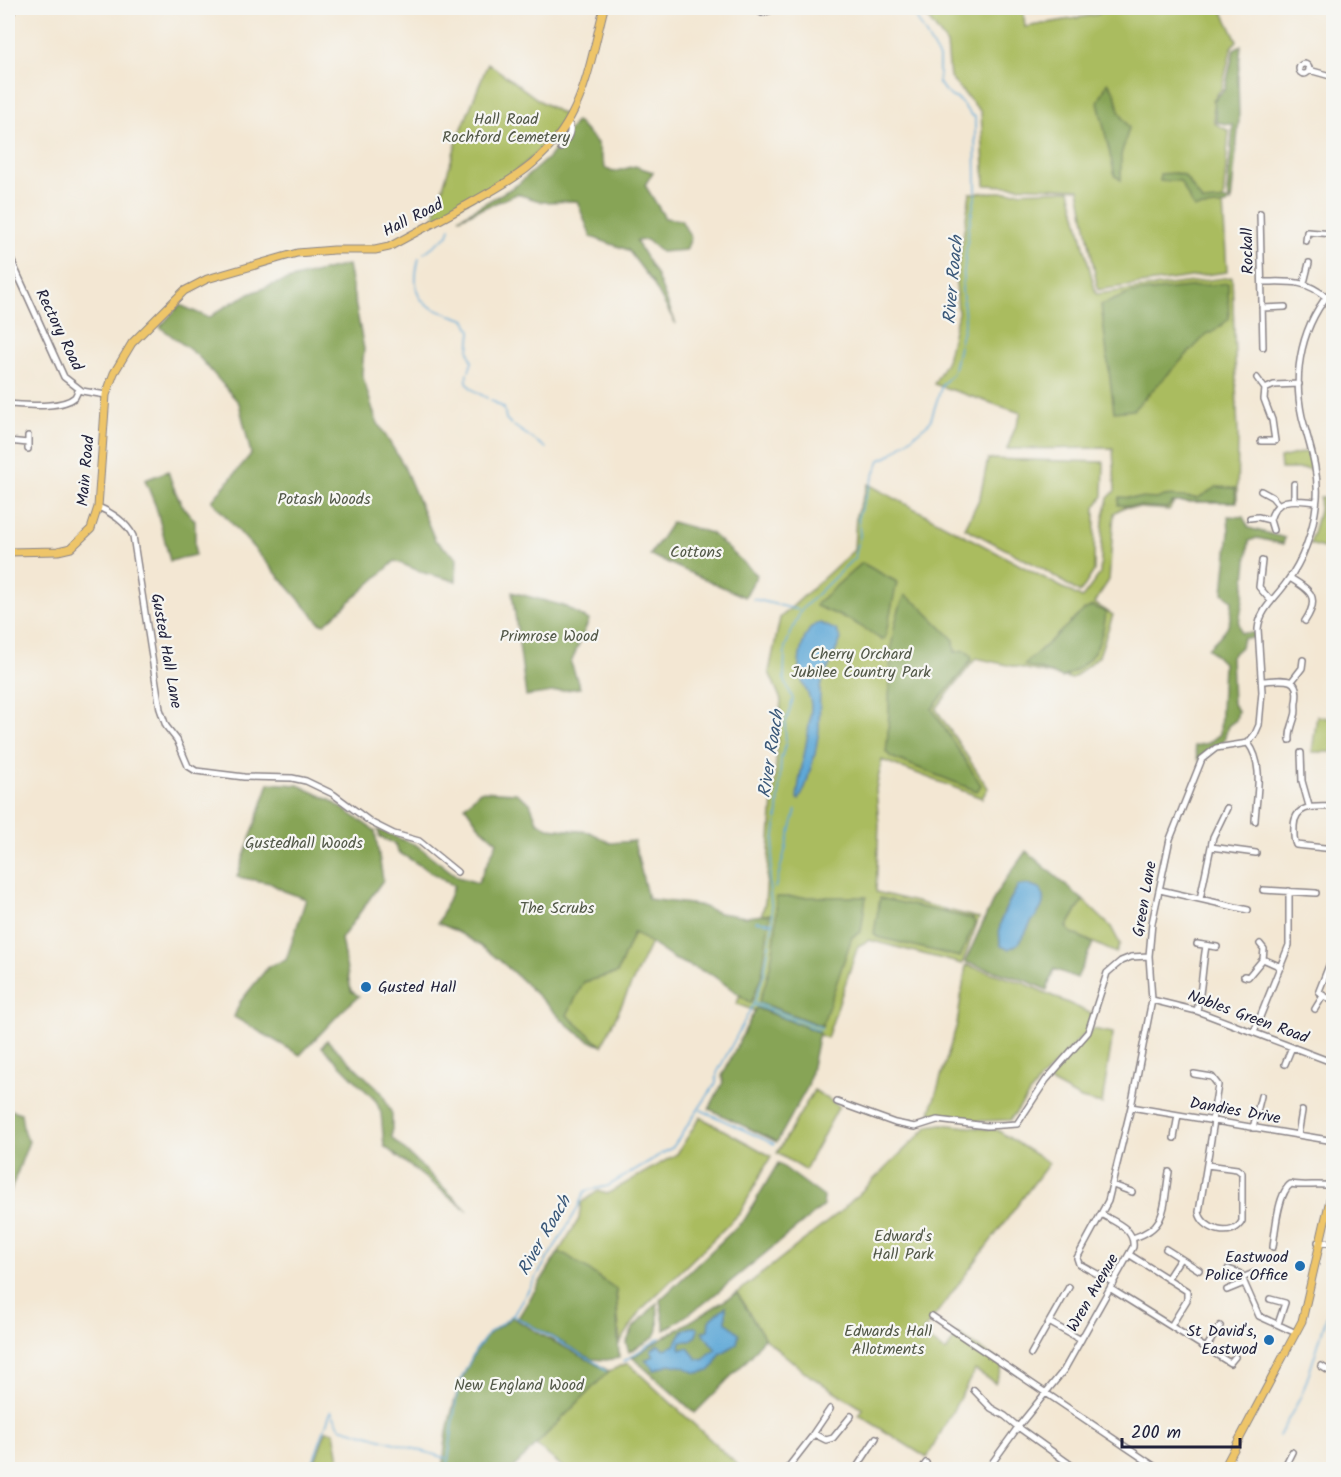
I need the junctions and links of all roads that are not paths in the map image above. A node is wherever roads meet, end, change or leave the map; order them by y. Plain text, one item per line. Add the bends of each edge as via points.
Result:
1 (13, 8) edge
2 (604, 8) edge
3 (753, 8) edge
4 (779, 8) edge
5 (8, 27) edge
6 (1309, 70) dead end
7 (1334, 77) edge
8 (568, 122) junction
9 (561, 148) dead end
10 (1260, 213) dead end
11 (1307, 223) dead end
12 (1307, 232) junction
13 (1334, 234) edge
14 (1306, 241) dead end
15 (8, 253) edge
16 (1309, 263) dead end
17 (1262, 282) junction
18 (1304, 283) junction
19 (1334, 288) edge
20 (1326, 297) junction
21 (1285, 307) dead end
22 (1262, 308) junction
23 (1263, 347) dead end
24 (1257, 378) dead end
25 (1299, 384) junction
26 (79, 389) junction
27 (1264, 389) junction
28 (106, 395) junction
29 (8, 404) edge
30 (28, 436) dead end
31 (8, 441) edge
32 (1261, 441) dead end
33 (1294, 484) dead end
34 (1261, 491) dead end
35 (1294, 500) junction
36 (1316, 502) junction
37 (1278, 504) junction
38 (98, 507) junction
39 (1250, 518) dead end
40 (1270, 520) junction
41 (1273, 530) dead end
42 (8, 552) edge
43 (1262, 561) dead end
44 (1290, 578) junction
45 (1272, 601) junction
46 (1305, 621) dead end
47 (1303, 660) dead end
48 (1261, 681) junction
49 (1292, 681) junction
50 (1282, 735) dead end
51 (1248, 743) junction
52 (1301, 753) dead end
53 (1309, 806) junction
54 (1334, 807) edge
55 (1227, 808) dead end
56 (1256, 821) dead end
57 (1252, 844) dead end
58 (1211, 847) junction
59 (1334, 849) edge
60 (457, 872) dead end
61 (1160, 890) junction
62 (1263, 890) dead end
63 (1289, 891) junction
64 (1316, 892) dead end
65 (1200, 899) junction
66 (1248, 909) dead end
67 (1197, 944) dead end
68 (1260, 944) dead end
69 (1206, 946) junction
70 (1217, 947) dead end
71 (1334, 953) edge
72 (1149, 956) junction
73 (1263, 959) junction
74 (1281, 967) junction
75 (1244, 976) dead end
76 (1323, 996) junction
77 (1152, 1000) junction
78 (1334, 1002) edge
79 (1315, 1009) dead end
80 (1197, 1011) junction
81 (1254, 1032) junction
82 (1292, 1047) junction
83 (1334, 1063) edge
84 (1285, 1064) dead end
85 (1194, 1074) dead end
86 (1261, 1096) dead end
87 (837, 1102) dead end
88 (1131, 1107) junction
89 (1302, 1111) dead end
90 (1178, 1114) junction
91 (1213, 1121) junction
92 (1253, 1128) junction
93 (1298, 1135) junction
94 (1174, 1138) dead end
95 (1334, 1141) edge
96 (1207, 1165) junction
97 (1169, 1172) dead end
98 (1333, 1184) edge
99 (1113, 1185) junction
100 (1132, 1192) dead end
101 (1101, 1214) junction
102 (1133, 1238) junction
103 (1318, 1242) junction
104 (1334, 1243) edge
105 (1273, 1247) dead end
106 (1166, 1250) dead end
107 (1130, 1255) junction
108 (1180, 1258) junction
109 (1228, 1269) dead end
110 (1199, 1270) dead end
111 (1254, 1274) dead end
112 (1167, 1279) junction
113 (1243, 1281) junction
114 (1112, 1286) junction
115 (1069, 1287) dead end
116 (1227, 1290) dead end
117 (1270, 1299) dead end
118 (932, 1316) dead end
119 (1049, 1322) junction
120 (1278, 1324) junction
121 (1171, 1326) junction
122 (1220, 1326) dead end
123 (1296, 1333) junction
124 (1081, 1340) junction
125 (1206, 1348) junction
126 (1031, 1354) dead end
127 (1234, 1356) dead end
128 (1321, 1366) dead end
129 (1334, 1374) edge
130 (974, 1390) dead end
131 (1047, 1392) junction
132 (830, 1409) dead end
133 (851, 1416) dead end
134 (1018, 1427) junction
135 (813, 1434) junction
136 (876, 1438) dead end
137 (1292, 1452) dead end
138 (1067, 1462) junction
139 (926, 1463) dead end
140 (786, 1470) edge
141 (855, 1470) edge
142 (921, 1470) edge
143 (987, 1470) edge
144 (1061, 1470) edge
145 (1078, 1470) edge
146 (1160, 1470) edge
147 (1222, 1470) edge
148 (1283, 1470) edge

1 - 5 street
2 - 8 main road, Hall Road via 581,91
3 - 4 street via 762,13
6 - 7 street
8 - 9 street via 571,132
8 - 28 main road, Hall Road via 545,154 528,169 389,247 297,253 228,272 184,291 132,343 119,362
10 - 17 street, Rockall
11 - 12 street
12 - 13 street
12 - 14 street
15 - 26 street, Rectory Road via 60,370
16 - 18 street
17 - 18 street, Rockall
17 - 22 street
18 - 20 street
19 - 20 street
20 - 25 street via 1306,333
21 - 22 street
22 - 23 street
24 - 27 street
25 - 27 street
25 - 36 street via 1301,412 1315,470
26 - 28 street, Rectory Road
26 - 29 street via 75,397 65,402
27 - 32 street via 1275,441
28 - 38 main road, Main Road
30 - 31 street via 28,446
33 - 35 street
34 - 37 street
35 - 36 street
35 - 37 street
36 - 44 street via 1306,545
37 - 40 street
38 - 42 main road, Main Road via 92,529 71,548
38 - 60 street, Gusted Hall Lane via 125,525 133,536 160,709 188,766 196,771 292,778 313,784 372,823 419,841
39 - 40 street
40 - 41 street
43 - 45 street via 1259,587
44 - 45 street
44 - 46 street via 1312,594
45 - 48 street via 1258,624
47 - 49 street
48 - 49 street
48 - 51 street via 1258,725
49 - 50 street via 1298,694 1296,715 1290,738
51 - 56 street via 1257,762
51 - 61 street, Green Lane via 1216,748 1202,759 1170,839
52 - 53 street via 1302,781
53 - 54 street
53 - 59 street via 1296,816 1294,842 1299,847
55 - 58 street
57 - 58 street via 1254,852
58 - 65 street
61 - 65 street
61 - 72 street, Green Lane
62 - 63 street
63 - 64 street
63 - 74 street via 1289,945
65 - 66 street
67 - 69 street
68 - 73 street
69 - 70 street
69 - 80 street
71 - 76 street via 1319,991
72 - 77 street, Green Lane
72 - 87 street via 1121,961 1107,973 1088,1032 1046,1080 1017,1124 987,1126 937,1120 915,1127
73 - 74 street
73 - 75 street via 1248,978
74 - 81 street
76 - 78 street
76 - 79 street
77 - 80 street, Nobles Green Road
77 - 88 street, Green Lane
80 - 81 street, Nobles Green Road
81 - 82 street, Nobles Green Road
82 - 83 street, Nobles Green Road
82 - 84 street
85 - 91 street via 1212,1077 1218,1085
86 - 92 street
88 - 90 street, Dandies Drive
88 - 99 street, Green Lane
89 - 93 street
90 - 91 street, Dandies Drive
90 - 94 street
91 - 92 street, Dandies Drive
91 - 96 street
92 - 93 street, Dandies Drive
93 - 95 street, Dandies Drive
96 - 96 street via 1200,1218 1222,1231 1233,1231 1242,1221 1242,1173
97 - 102 street via 1158,1224
98 - 103 main road
98 - 105 street via 1306,1186 1290,1181 1284,1192
99 - 100 street
99 - 101 street, Green Lane
101 - 102 street, Wren Avenue via 1125,1228
101 - 114 street, Green Lane via 1077,1260
102 - 107 street, Wren Avenue
103 - 104 street
103 - 123 main road via 1306,1307
106 - 108 street
107 - 112 street
107 - 114 street, Wren Avenue
108 - 110 street
108 - 112 street
109 - 113 street via 1239,1272
111 - 113 street
112 - 121 street via 1188,1294
113 - 116 street
113 - 120 street via 1259,1316
114 - 121 street
114 - 124 street, Wren Avenue
115 - 119 street
117 - 120 street via 1285,1303
118 - 131 street
119 - 124 street
119 - 126 street
120 - 123 street
121 - 125 street
122 - 125 street
123 - 147 main road
124 - 131 street, Wren Avenue
125 - 127 street via 1230,1364
128 - 129 street
130 - 134 street
131 - 134 street, Wren Avenue
131 - 146 street
132 - 135 street
133 - 135 street via 833,1438 826,1440
134 - 138 street
134 - 143 street, Wren Avenue
135 - 140 street
136 - 141 street
137 - 148 street
138 - 144 street
138 - 145 street
139 - 142 street

